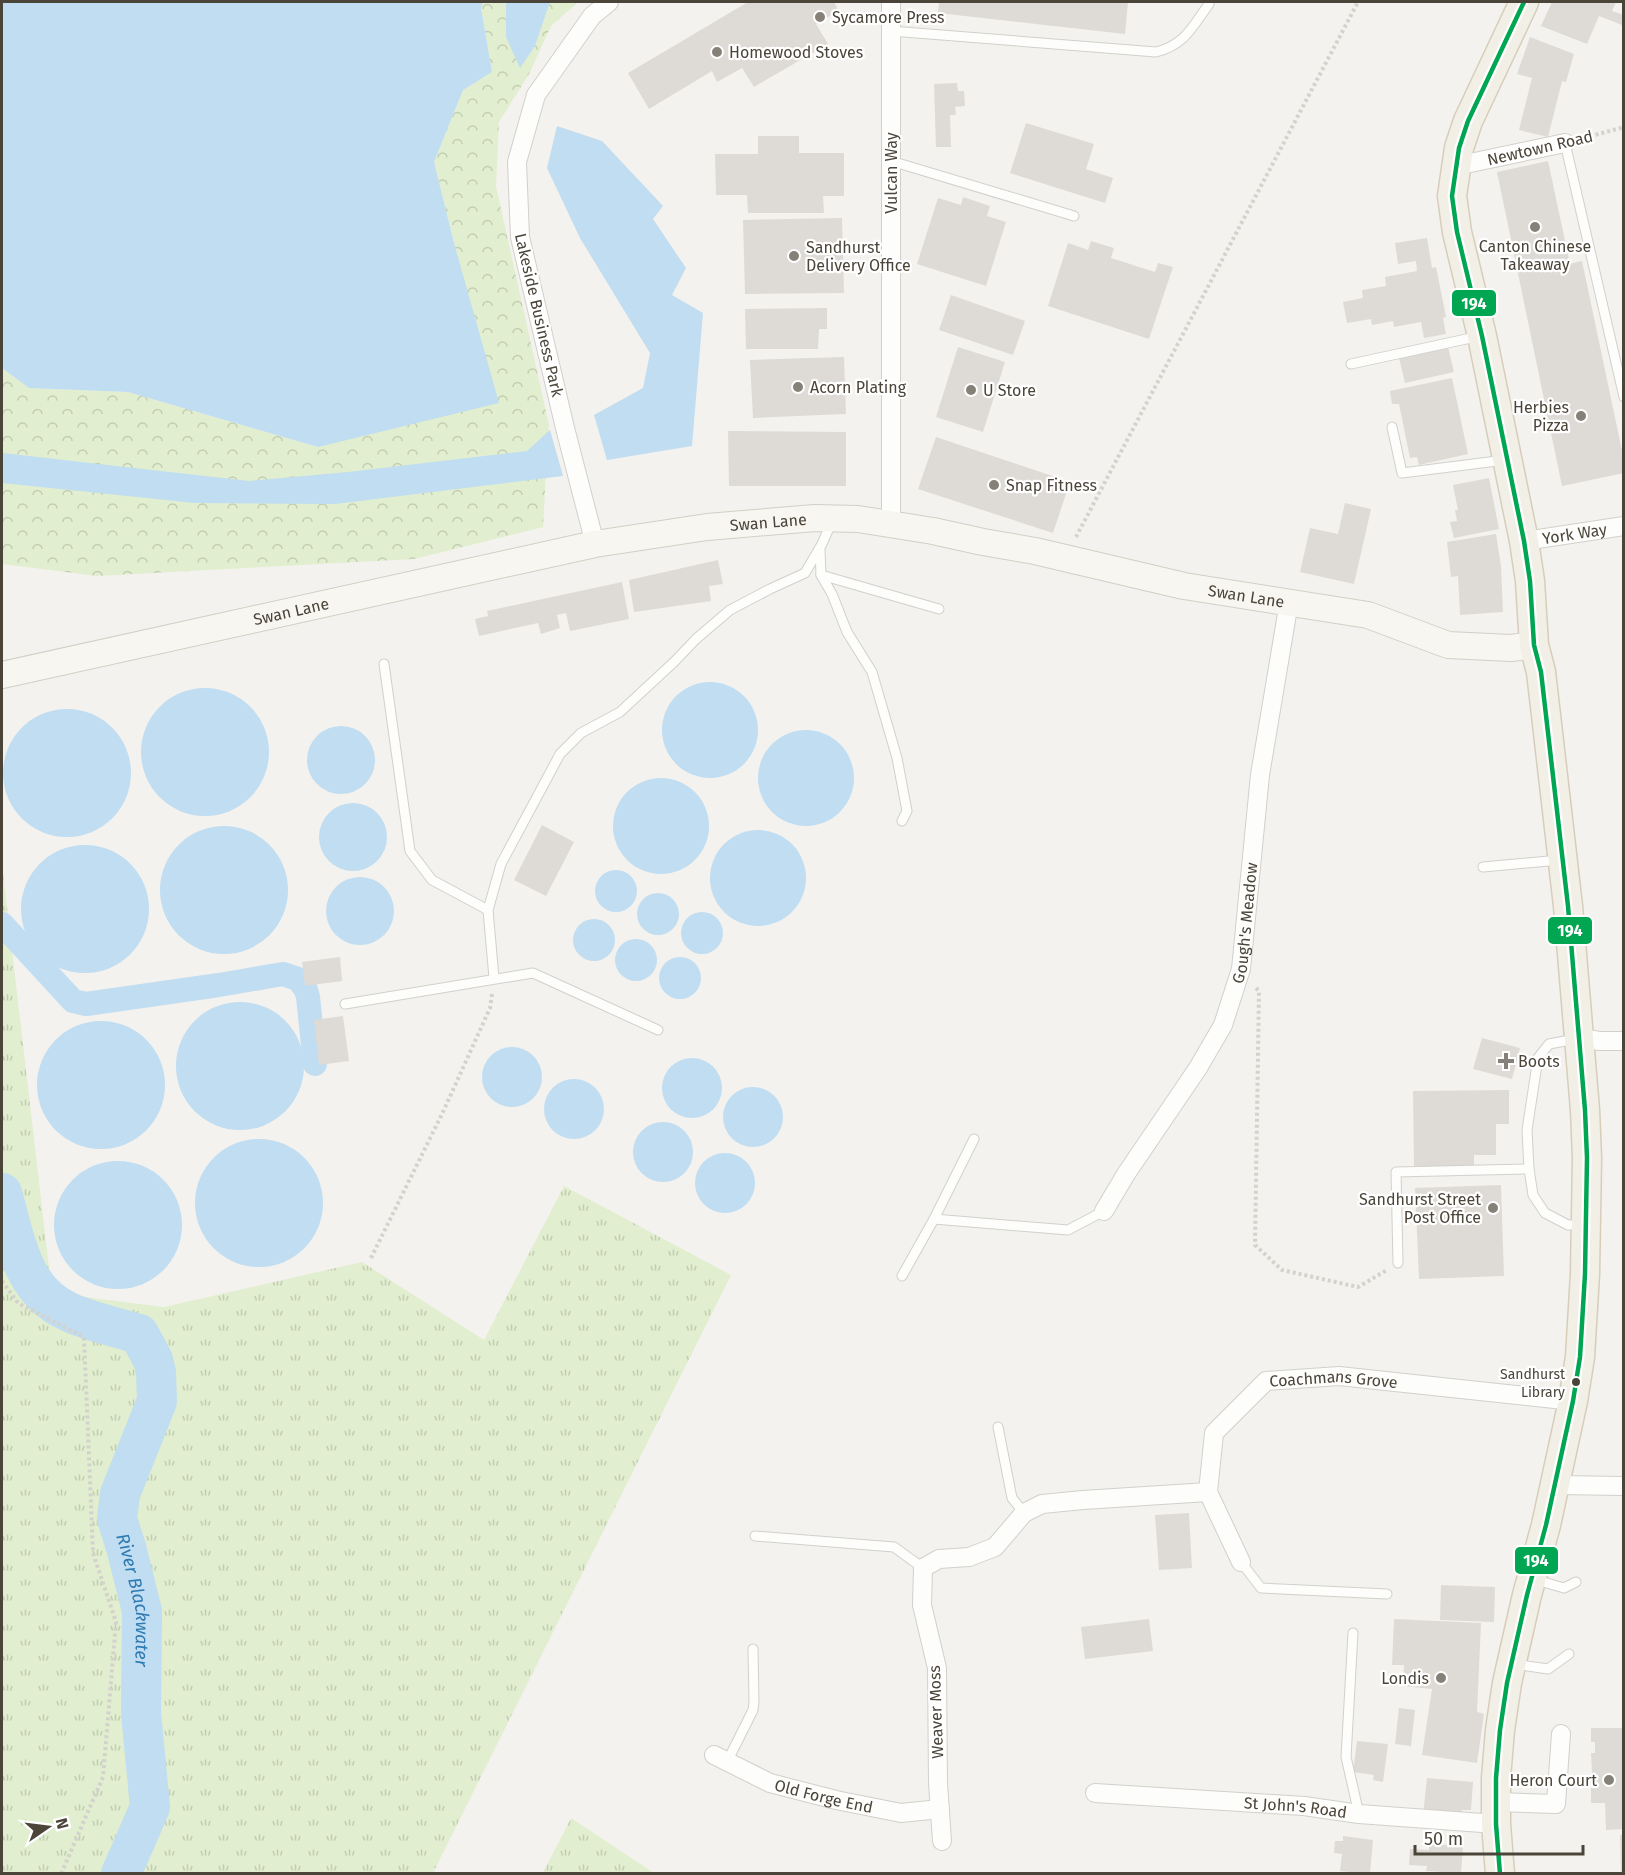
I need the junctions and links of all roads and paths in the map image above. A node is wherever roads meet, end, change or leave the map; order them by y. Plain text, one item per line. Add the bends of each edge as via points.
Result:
1 (609, 2) edge
2 (891, 2) edge
3 (1358, 2) edge
4 (1524, 2) edge
5 (1209, 4) dead end
6 (891, 31) junction
7 (1623, 128) edge
8 (1565, 143) junction
9 (891, 161) junction
10 (1456, 166) junction
11 (1074, 216) dead end
12 (1482, 336) junction
13 (1352, 364) dead end
14 (1621, 373) edge
15 (1623, 397) edge
16 (1392, 427) dead end
17 (1508, 459) junction
18 (833, 519) junction
19 (891, 524) junction
20 (1623, 526) edge
21 (1524, 541) junction
22 (595, 544) junction
23 (820, 548) junction
24 (1065, 559) junction
25 (821, 575) junction
26 (1289, 602) junction
27 (939, 609) dead end
28 (1534, 645) junction
29 (384, 664) dead end
30 (2, 675) edge
31 (902, 820) dead end
32 (1563, 860) junction
33 (1483, 867) dead end
34 (488, 910) junction
35 (1241, 969) junction
36 (494, 978) junction
37 (345, 1004) dead end
38 (658, 1029) dead end
39 (1580, 1038) junction
40 (1623, 1041) edge
41 (974, 1139) dead end
42 (1529, 1169) junction
43 (1104, 1211) joint
44 (934, 1219) junction
45 (1586, 1225) junction
46 (371, 1258) dead end
47 (1398, 1263) joint
48 (902, 1276) dead end
49 (2, 1281) edge
50 (1573, 1401) junction
51 (998, 1427) dead end
52 (1556, 1485) junction
53 (1623, 1486) edge
54 (1208, 1492) junction
55 (1024, 1513) junction
56 (755, 1536) dead end
57 (1241, 1562) joint
58 (922, 1568) junction
59 (1532, 1578) junction
60 (1576, 1582) dead end
61 (1387, 1594) dead end
62 (1353, 1633) dead end
63 (753, 1649) dead end
64 (1569, 1654) dead end
65 (1511, 1664) junction
66 (1561, 1734) dead end
67 (720, 1759) joint
68 (1095, 1793) dead end
69 (940, 1809) junction
70 (1496, 1813) junction
71 (1359, 1814) junction
72 (942, 1841) dead end
73 (61, 1874) edge
74 (1500, 1874) edge

1 - 22 street, Lakeside Business Park via 592,16 536,95 517,162 520,237
2 - 6 street, Vulcan Way
3 - 24 path
4 - 10 main road via 1494,74 1468,121
5 - 6 lane via 1185,38 1156,52
6 - 9 street, Vulcan Way
7 - 8 path, Newtown Road
8 - 10 street, Newtown Road
8 - 14 lane
9 - 11 lane
9 - 19 street, Vulcan Way
10 - 12 main road via 1454,215
12 - 13 lane
12 - 17 main road
14 - 15 lane
16 - 17 lane via 1402,473
17 - 21 main road
18 - 19 street, Swan Lane
18 - 22 street, Swan Lane via 745,523
18 - 23 lane
19 - 24 street, Swan Lane
20 - 21 street, York Way
21 - 28 main road
22 - 30 street, Swan Lane
23 - 25 lane
23 - 34 lane via 805,573 730,610 620,712 581,733 560,754 501,864
24 - 26 street, Swan Lane via 1184,586
25 - 27 lane
25 - 31 lane via 847,632 872,672 897,758 907,811
26 - 28 street, Swan Lane via 1368,615 1448,645
26 - 35 street, Gough's Meadow via 1260,775
28 - 32 main road via 1541,672
29 - 34 lane via 410,851 432,880
32 - 33 lane
32 - 39 main road
34 - 36 lane
35 - 43 street, Gough's Meadow via 1224,1025
35 - 47 path via 1259,991 1255,1245 1282,1270 1358,1287
36 - 37 lane
36 - 38 lane via 533,973
36 - 46 path via 490,1008
39 - 40 street
39 - 42 lane via 1549,1044 1538,1058 1527,1130
39 - 45 main road via 1587,1158
41 - 44 lane
42 - 45 lane via 1533,1195 1545,1213 1568,1225
42 - 47 lane via 1396,1172
43 - 44 lane via 1068,1230
44 - 48 lane
45 - 50 main road via 1580,1357
49 - 73 path via 18,1303 84,1337 93,1553 116,1622 103,1777
50 - 52 main road
50 - 54 street, Coachmans Grove via 1340,1376 1266,1381 1214,1433
51 - 55 lane via 1012,1497
52 - 53 street
52 - 59 main road
54 - 55 street via 1042,1504
54 - 57 street
55 - 58 street via 995,1547 969,1557 939,1559
56 - 58 lane via 894,1547
57 - 61 lane via 1261,1588
58 - 69 street, Weaver Moss via 922,1605 937,1668
59 - 60 lane via 1564,1588
59 - 65 main road
62 - 71 lane via 1346,1757
63 - 67 lane via 753,1710
64 - 65 lane via 1548,1669
65 - 70 main road via 1500,1730
66 - 70 street via 1556,1804
67 - 69 street, Old Forge End via 770,1783 836,1800 902,1813
68 - 71 street, St John's Road via 1304,1806
69 - 72 street, Weaver Moss
70 - 71 street, St John's Road
70 - 74 main road

